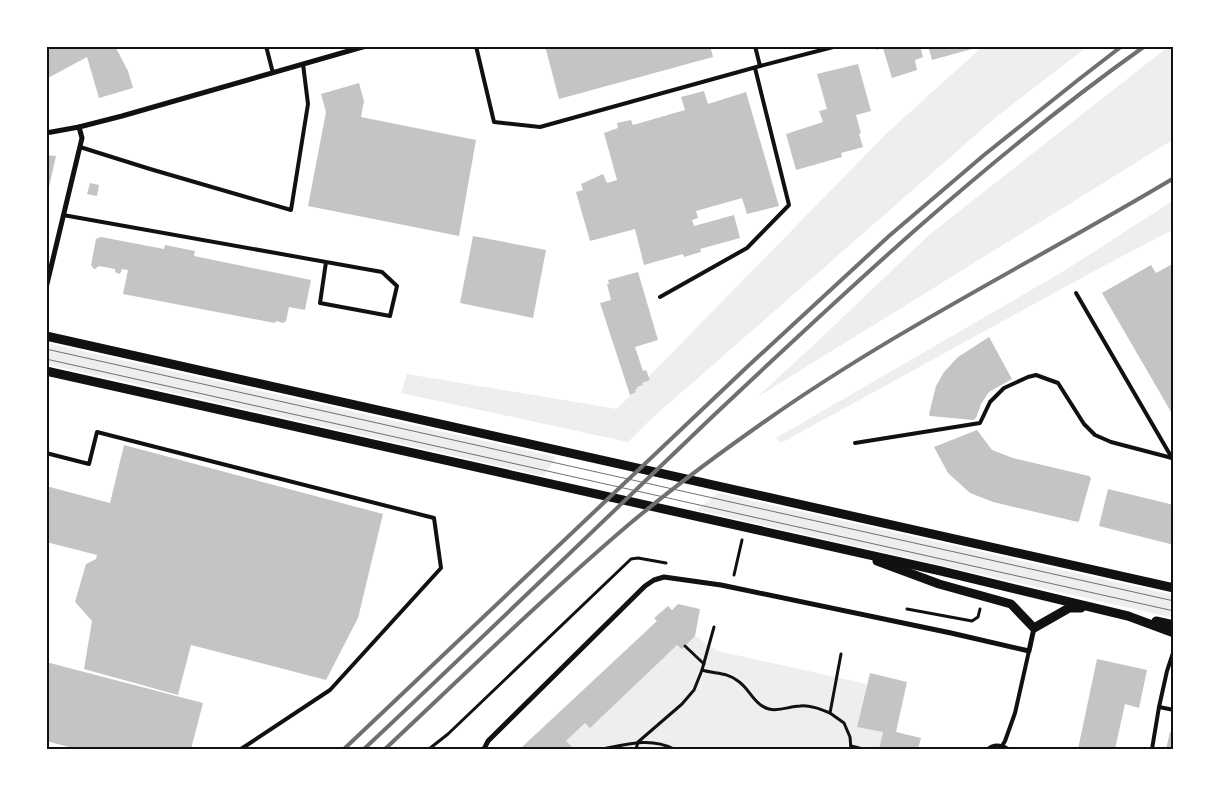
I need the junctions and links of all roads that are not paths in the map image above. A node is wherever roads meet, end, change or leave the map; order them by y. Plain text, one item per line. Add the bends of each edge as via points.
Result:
1 (266, 46) edge
2 (366, 46) edge
3 (476, 46) edge
4 (755, 46) edge
5 (837, 46) edge
6 (303, 64) junction
7 (760, 66) junction
8 (755, 68) junction
9 (273, 73) junction
10 (79, 127) junction
11 (46, 133) edge
12 (80, 147) junction
13 (63, 215) junction
14 (326, 262) junction
15 (46, 288) edge
16 (1076, 293) dead end
17 (660, 297) dead end
18 (46, 336) edge
19 (46, 371) edge
20 (855, 443) dead end
21 (46, 453) edge
22 (1173, 458) edge
23 (844, 549) junction
24 (1174, 588) edge
25 (1096, 608) junction
26 (1128, 616) junction
27 (1174, 625) edge
28 (1034, 628) junction
29 (1174, 632) edge
30 (1174, 650) edge
31 (1029, 651) junction
32 (1167, 671) junction
33 (1174, 673) edge
34 (1159, 707) junction
35 (1174, 710) edge
36 (1002, 746) junction
37 (241, 749) edge
38 (484, 749) edge
39 (988, 749) edge
40 (1008, 749) edge
41 (1152, 749) edge

1 - 9 lane
2 - 6 street
3 - 8 lane via 494,122 540,127
4 - 7 lane
5 - 7 lane
6 - 9 street
6 - 12 lane via 308,104 291,210
7 - 8 lane
8 - 17 lane via 789,205 747,248
9 - 10 street
10 - 11 street
10 - 12 street
12 - 13 street
13 - 14 lane
13 - 15 street
14 - 14 lane via 382,272 397,286 390,316 320,303
16 - 22 lane
18 - 24 street
19 - 23 street
20 - 22 lane via 980,423 990,402 1004,388 1036,375 1058,383 1084,424 1095,435
21 - 37 lane via 89,464 97,432 434,518 441,568 330,690
23 - 25 street
23 - 28 street via 939,584 1011,604
25 - 26 street
25 - 28 street via 1069,608
26 - 27 street
26 - 29 street
28 - 31 street
30 - 32 lane
31 - 36 lane via 1015,713
31 - 38 street via 721,585 664,578 645,586 488,740
32 - 33 lane
32 - 34 lane
34 - 35 lane
34 - 41 lane
36 - 39 lane
36 - 40 lane

